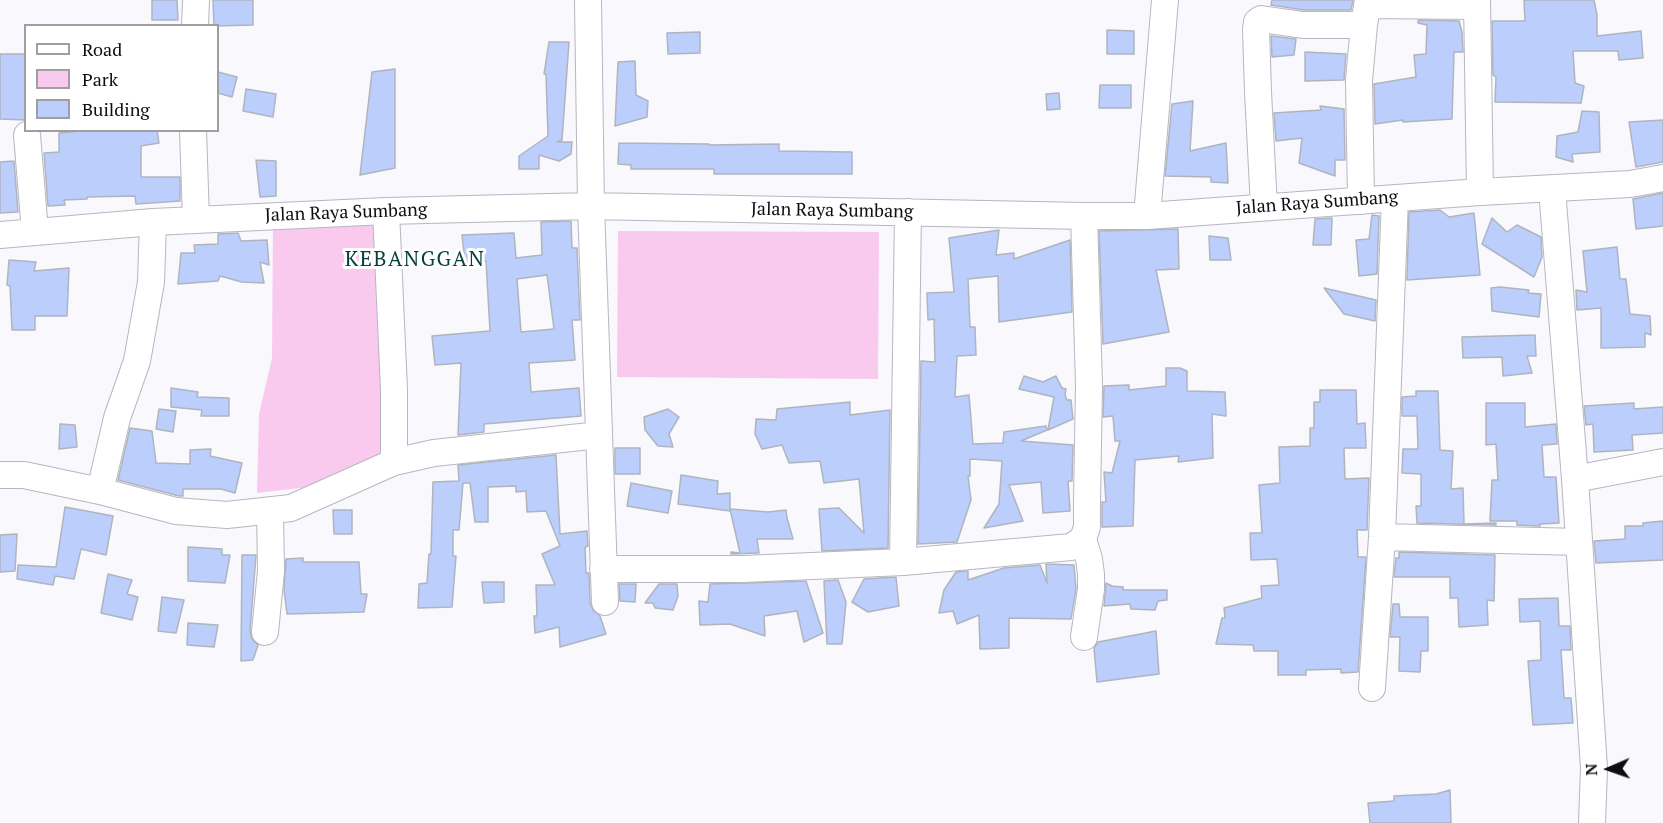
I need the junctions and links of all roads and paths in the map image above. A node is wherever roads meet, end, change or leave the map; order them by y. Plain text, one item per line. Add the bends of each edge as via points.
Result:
1 (196, 0) edge
2 (588, 0) edge
3 (1165, 0) edge
4 (1476, 3) edge
5 (1366, 10) edge
6 (195, 24) edge
7 (193, 132) edge
8 (27, 135) dead end
9 (1663, 178) edge
10 (1552, 189) junction
11 (1480, 192) junction
12 (1395, 198) junction
13 (1361, 201) junction
14 (591, 206) junction
15 (1264, 207) junction
16 (386, 211) junction
17 (908, 212) junction
18 (1084, 216) junction
19 (1147, 216) junction
20 (196, 220) junction
21 (153, 222) junction
22 (35, 232) junction
23 (0, 235) edge
24 (598, 435) junction
25 (394, 462) junction
26 (1663, 462) edge
27 (0, 475) edge
28 (1575, 479) junction
29 (100, 491) junction
30 (270, 511) junction
31 (1382, 537) junction
32 (1083, 539) junction
33 (1579, 542) junction
34 (903, 562) junction
35 (603, 569) junction
36 (605, 602) dead end
37 (265, 632) dead end
38 (1083, 637) dead end
39 (1372, 688) dead end
40 (1592, 823) edge

1 - 6 street
2 - 14 street
3 - 19 street
4 - 5 street
4 - 11 street
5 - 13 street via 1359,81
5 - 15 street via 1303,25 1257,22
7 - 20 street
8 - 22 street
9 - 10 street, Jalan Raya Sumbang
10 - 11 street, Jalan Raya Sumbang
10 - 28 street
11 - 12 street, Jalan Raya Sumbang
12 - 13 street, Jalan Raya Sumbang
12 - 31 street
13 - 15 street, Jalan Raya Sumbang
14 - 16 street, Jalan Raya Sumbang
14 - 17 street, Jalan Raya Sumbang
14 - 24 street
15 - 19 street, Jalan Raya Sumbang
16 - 20 street, Jalan Raya Sumbang
16 - 25 street
17 - 18 street, Jalan Raya Sumbang
17 - 34 street
18 - 19 street, Jalan Raya Sumbang
18 - 32 street via 1089,385 1088,502
20 - 21 street, Jalan Raya Sumbang
21 - 22 street, Jalan Raya Sumbang
21 - 29 street via 151,282 136,361 117,418
22 - 23 street, Jalan Raya Sumbang
24 - 25 street via 434,453
24 - 35 street
25 - 30 street via 291,508
26 - 28 street
27 - 29 street via 24,475
28 - 33 street
29 - 30 street via 176,511 227,515
30 - 37 street via 271,571
31 - 33 street
31 - 39 street
32 - 34 street via 1071,547
32 - 38 street via 1091,574
33 - 40 street via 1594,768
34 - 35 street via 744,569
35 - 36 street

